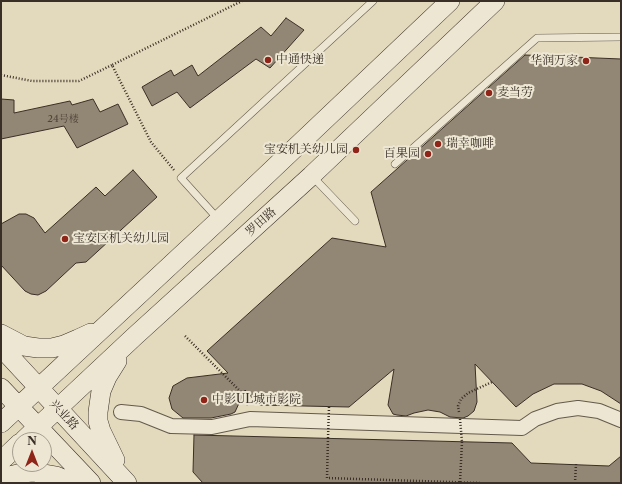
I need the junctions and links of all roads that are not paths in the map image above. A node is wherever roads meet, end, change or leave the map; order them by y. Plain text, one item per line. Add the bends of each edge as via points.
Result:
1 (373, 1) edge
2 (450, 1) edge
3 (495, 1) edge
4 (621, 37) edge
5 (396, 164) dead end
6 (311, 176) junction
7 (219, 220) junction
8 (355, 221) dead end
9 (117, 315) junction
10 (1, 334) edge
11 (135, 336) junction
12 (1, 347) edge
13 (1, 388) edge
14 (39, 388) junction
15 (19, 406) junction
16 (58, 408) junction
17 (121, 412) dead end
18 (621, 420) edge
19 (1, 423) edge
20 (38, 426) junction
21 (32, 432) edge
22 (12, 451) edge
23 (1, 461) edge
24 (1, 478) edge
25 (73, 483) edge
26 (91, 483) edge
27 (128, 483) edge

1 - 7 lane via 181,178
2 - 7 main road
3 - 6 main road, 罗田路
4 - 5 lane via 537,38
6 - 8 lane
6 - 11 main road, 罗田路
7 - 9 main road
9 - 10 main road via 83,337 52,348 24,346
9 - 14 main road
11 - 16 main road, 罗田路
11 - 27 main road via 107,377 101,391 98,412 98,421 107,446
12 - 14 main road, 兴业路
13 - 15 main road
14 - 15 main road
14 - 16 main road, 兴业路
15 - 19 main road
15 - 20 main road
16 - 20 main road, 罗田路
16 - 27 main road, 兴业路
17 - 18 street via 141,414 171,426 212,428 250,419 522,428 535,419 557,411 578,408 599,411
20 - 21 main road, 罗田路
20 - 26 main road
22 - 23 main road
24 - 25 main road via 33,472 56,476

